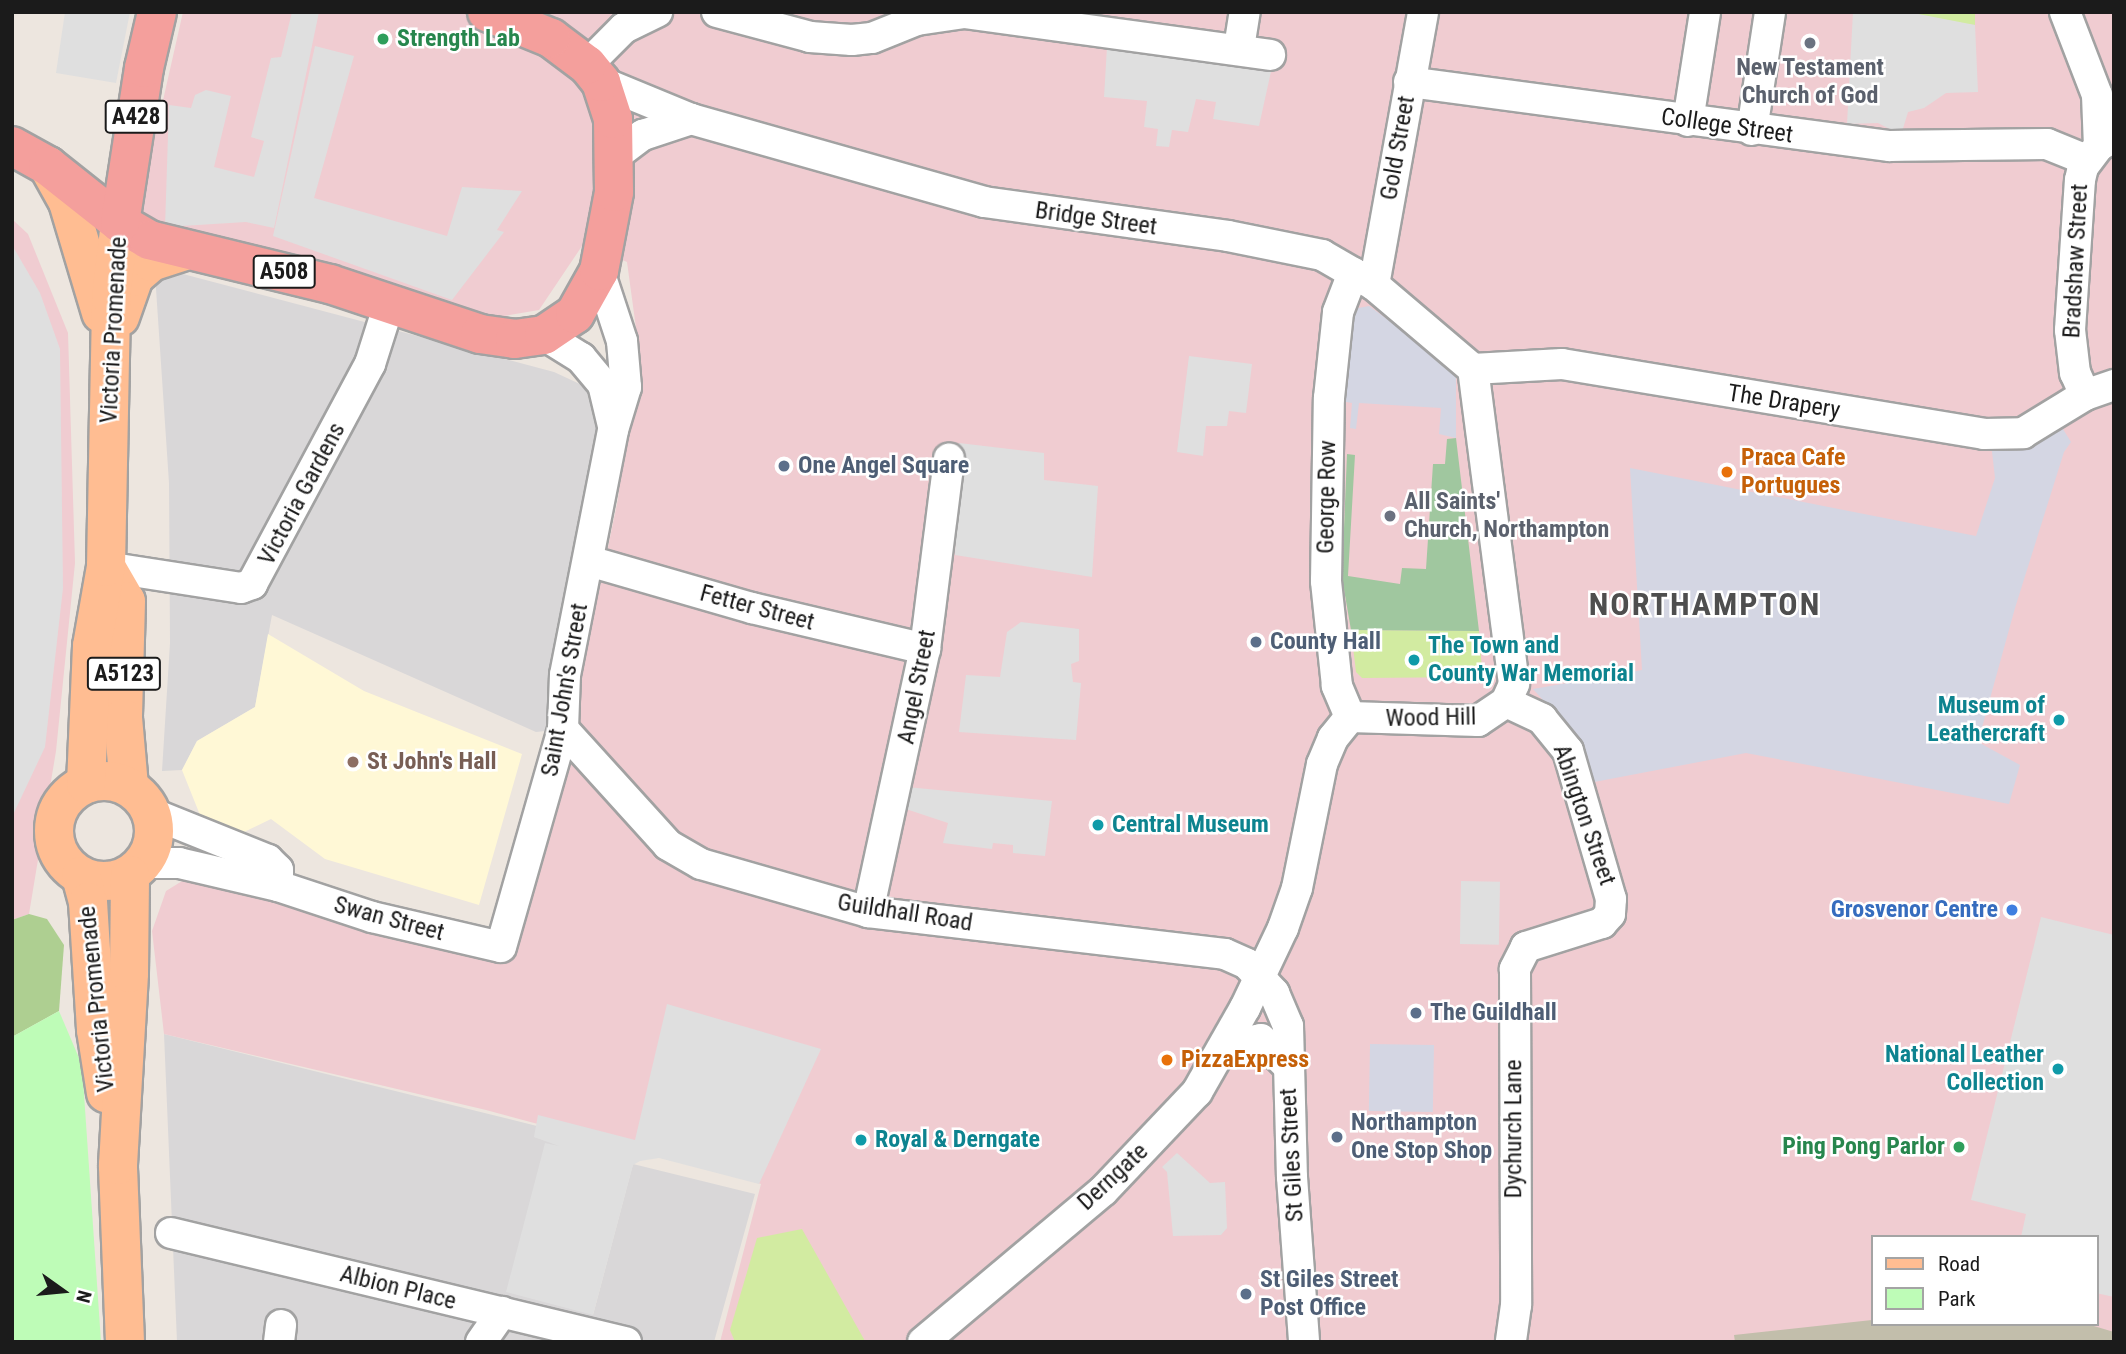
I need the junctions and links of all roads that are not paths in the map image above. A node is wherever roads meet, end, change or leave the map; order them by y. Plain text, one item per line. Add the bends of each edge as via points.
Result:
1 (157, 12) edge
2 (657, 12) edge
3 (717, 12) edge
4 (1245, 12) edge
5 (1423, 12) edge
6 (1705, 12) edge
7 (1770, 12) edge
8 (2065, 12) edge
9 (965, 13) edge
10 (509, 16) edge
11 (1239, 48) junction
12 (1270, 55) dead end
13 (594, 73) junction
14 (2087, 78) junction
15 (1409, 82) junction
16 (691, 118) junction
17 (1688, 121) junction
18 (1752, 130) junction
19 (2047, 144) junction
20 (12, 146) edge
21 (2099, 150) edge
22 (616, 155) junction
23 (48, 166) junction
24 (120, 223) junction
25 (184, 251) junction
26 (599, 271) junction
27 (1364, 279) junction
28 (389, 304) junction
29 (544, 335) junction
30 (110, 349) junction
31 (1473, 369) junction
32 (2114, 385) edge
33 (2085, 395) junction
34 (613, 430) junction
35 (949, 459) dead end
36 (589, 561) junction
37 (107, 566) junction
38 (925, 649) junction
39 (1506, 702) junction
40 (1351, 719) junction
41 (563, 729) junction
42 (86, 784) junction
43 (140, 800) junction
44 (136, 869) junction
45 (81, 876) junction
46 (278, 887) junction
47 (868, 912) junction
48 (1610, 914) joint
49 (501, 947) joint
50 (1260, 976) junction
51 (1225, 1045) junction
52 (1288, 1066) junction
53 (118, 1165) junction
54 (171, 1233) dead end
55 (502, 1312) junction
56 (1511, 1332) edge
57 (125, 1342) edge
58 (481, 1342) edge
59 (626, 1342) edge
60 (923, 1342) edge
61 (1304, 1342) edge

1 - 24 highway, Victoria Promenade / A428
2 - 13 street via 624,28
3 - 9 street via 810,37 852,40 872,38 917,20
4 - 11 street
5 - 15 street, Gold Street
6 - 17 street
7 - 18 street
8 - 14 street, Bradshaw Street
9 - 11 street
10 - 13 highway, Bridge Street via 551,38
11 - 12 street
13 - 16 street, Bridge Street
13 - 22 highway, Saint John's Street / A508 via 613,119
14 - 19 street via 2083,117 2064,137
14 - 21 street, Bradshaw Street via 2097,95
15 - 17 street, College Street
15 - 27 street, Gold Street
16 - 22 street via 643,135
16 - 27 street, Bridge Street via 984,202 1297,248 1322,255
17 - 18 street, College Street
18 - 19 street, College Street via 1890,146
19 - 21 street, College Street via 2073,153
20 - 23 highway, A508
21 - 33 street, Bradshaw Street via 2070,330 2075,373
22 - 26 highway, Saint John's Street / A508
23 - 24 highway, A508
23 - 30 main road, A5123 via 68,202 88,261
24 - 25 highway, A508 via 149,240
24 - 30 main road, Victoria Promenade / A5123
25 - 28 highway, A508 via 252,263
25 - 30 main road, A5123 via 151,262 134,277
26 - 29 highway, A508 via 575,314
26 - 34 street, Saint John's Street via 622,341 626,387
27 - 31 street, Bridge Street
27 - 40 street, George Row via 1338,312 1329,398 1326,580 1337,686
28 - 29 highway, A508 via 480,334 515,339
28 - 37 street, Victoria Gardens via 370,364 252,584 241,588
29 - 34 street, Saint John's Street via 580,358 603,384
30 - 37 main road, Victoria Promenade / A5123
31 - 33 street, The Drapery via 1562,364 1984,434 2023,433
31 - 39 street via 1511,644 1514,684
32 - 33 street, The Drapery
34 - 36 street, Saint John's Street
35 - 38 street, Angel Street
36 - 38 street, Fetter Street via 752,608
36 - 41 street, Saint John's Street via 565,675
37 - 42 main road, Victoria Promenade / A5123 via 92,646
37 - 43 main road, Victoria Promenade / A5123 via 126,601 123,718
38 - 47 street, Angel Street
39 - 40 street, Wood Hill via 1478,721
39 - 48 street, Abington Street via 1542,719 1568,751 1611,887
40 - 50 street, Derngate via 1334,738 1322,764 1297,888
41 - 47 street, Guildhall Road via 668,845 701,864
41 - 49 street, Saint John's Street
42 - 43 main road via 112,781
42 - 45 main road via 71,793 54,823 54,843 62,859
43 - 44 main road via 156,832
43 - 46 street via 268,860 278,870
44 - 45 main road via 107,882
44 - 46 street, Swan Street via 179,863
44 - 53 main road, Victoria Promenade
45 - 53 main road, Victoria Promenade via 89,902 96,1030
46 - 49 street, Swan Street via 372,917
47 - 50 street, Guildhall Road via 1225,954
48 - 56 street, Dychurch Lane via 1591,930 1526,947 1517,961 1513,1059 1516,1305
50 - 51 street, Derngate
50 - 52 street, St Giles Street via 1282,1008 1288,1026
51 - 52 street via 1261,1040
51 - 60 street, Derngate via 1197,1092 1103,1191
52 - 61 street, St Giles Street
53 - 57 main road, Victoria Promenade
54 - 55 street, Albion Place
55 - 58 street
55 - 59 street, Albion Place

